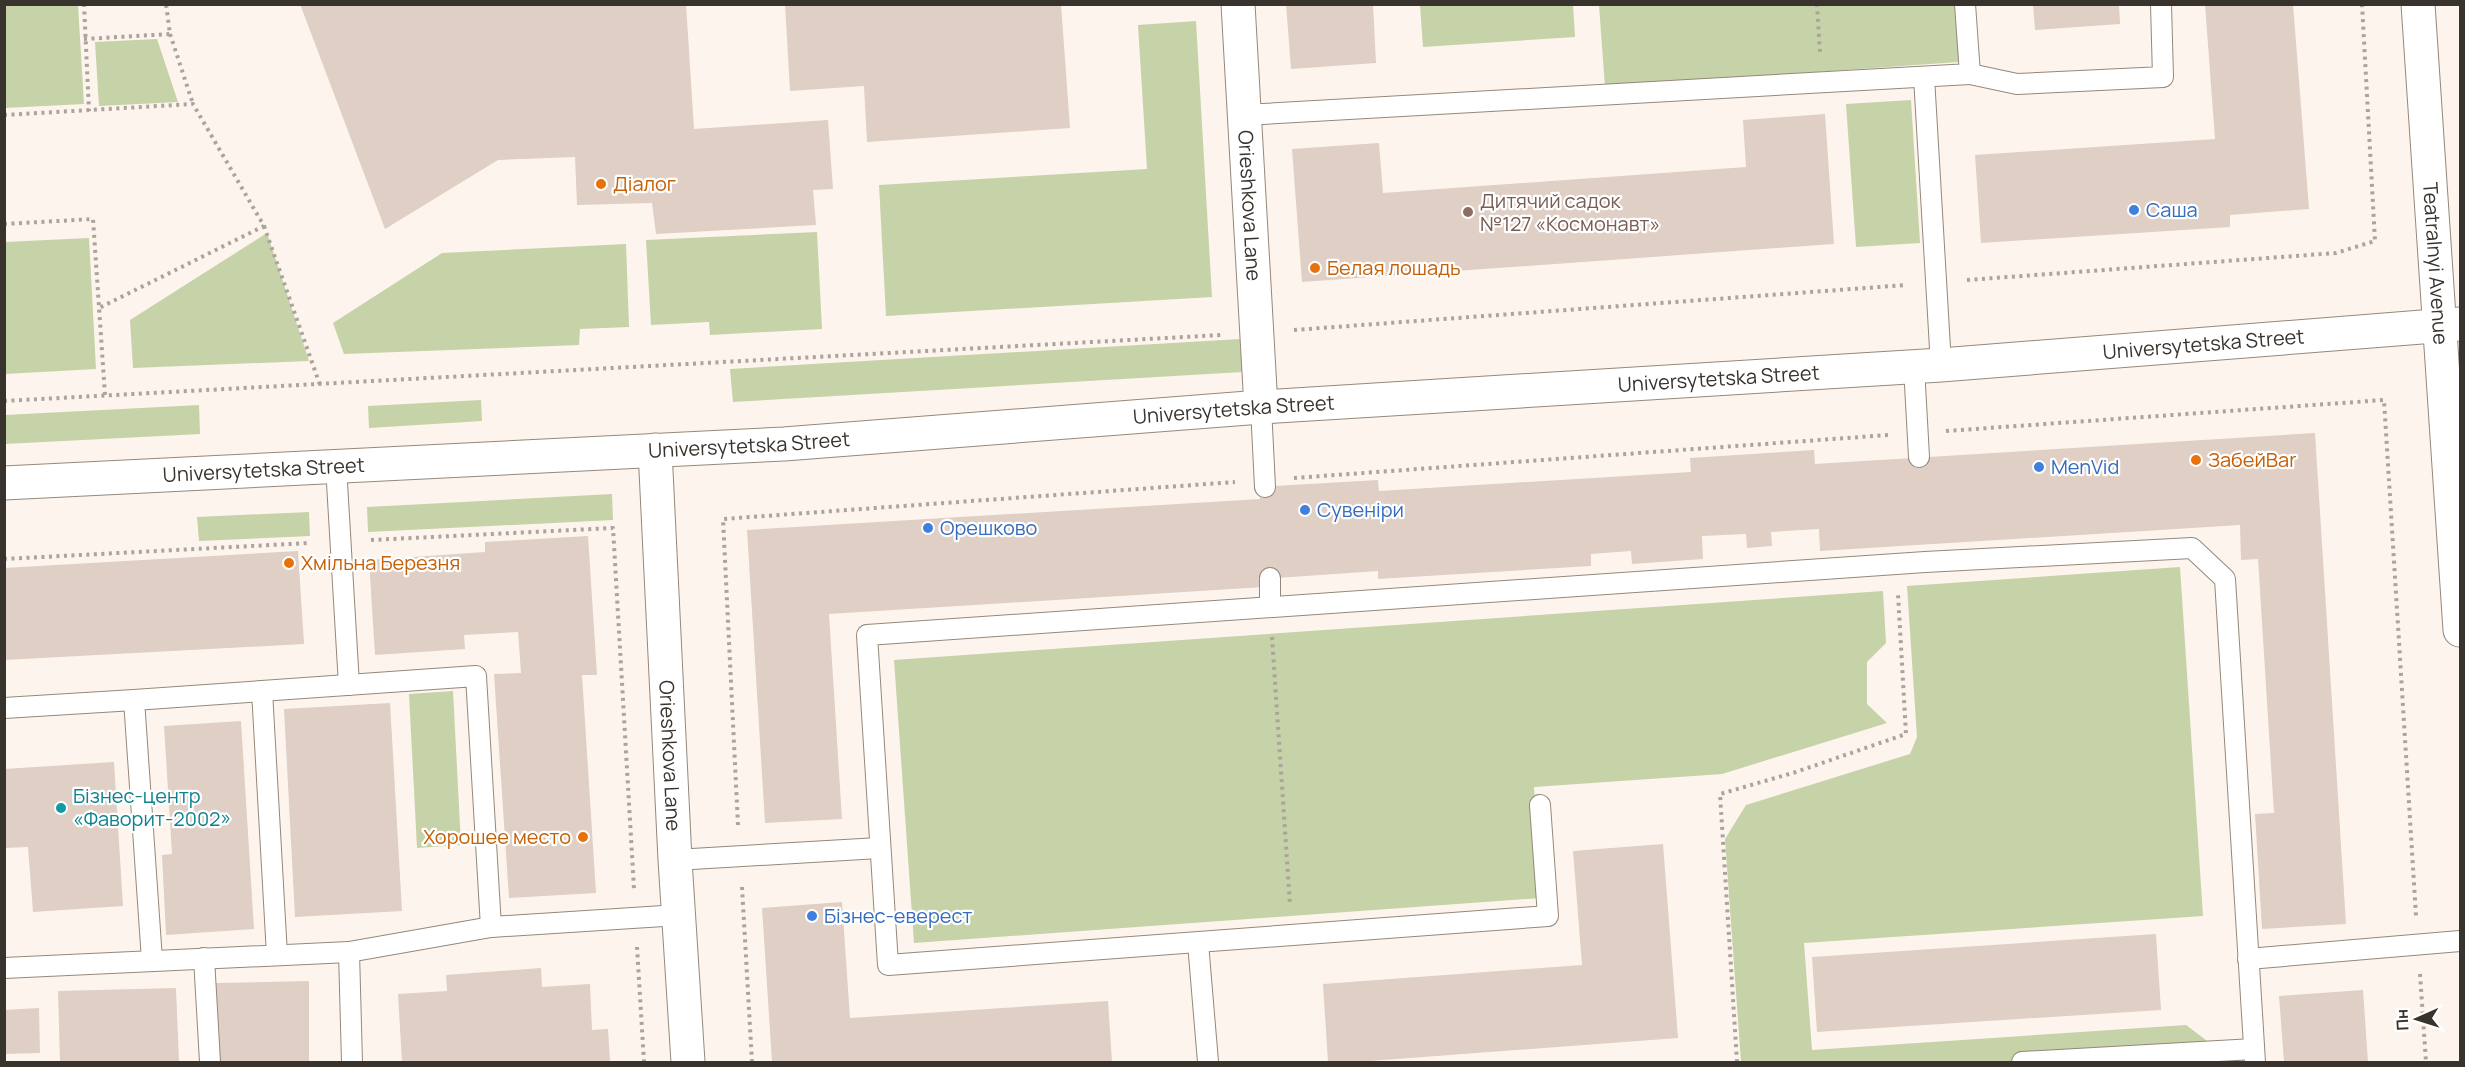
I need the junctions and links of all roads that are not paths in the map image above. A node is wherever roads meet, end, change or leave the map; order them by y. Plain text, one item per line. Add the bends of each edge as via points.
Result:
1 (1238, 4) edge
2 (1965, 4) edge
3 (2161, 4) edge
4 (2418, 4) edge
5 (1970, 74) junction
6 (1924, 77) junction
7 (1244, 115) junction
8 (2451, 325) edge
9 (1927, 366) junction
10 (1261, 407) junction
11 (655, 450) junction
12 (1919, 457) dead end
13 (336, 466) junction
14 (4, 483) edge
15 (1265, 483) road end
16 (1270, 578) dead end
17 (1270, 606) junction
18 (2460, 630) edge
19 (348, 685) junction
20 (262, 691) junction
21 (134, 700) junction
22 (4, 708) edge
23 (1540, 805) dead end
24 (879, 848) junction
25 (675, 860) junction
26 (679, 915) junction
27 (491, 927) junction
28 (2460, 941) edge
29 (1198, 943) junction
30 (349, 952) junction
31 (277, 955) junction
32 (204, 958) junction
33 (2248, 959) junction
34 (152, 960) junction
35 (4, 968) edge
36 (2254, 1056) edge
37 (210, 1062) edge
38 (352, 1062) edge
39 (688, 1062) edge
40 (1208, 1062) edge
41 (2022, 1062) edge

1 - 7 main road, Orieshkova Lane
2 - 5 lane
3 - 5 lane via 2163,77 2017,84
4 - 8 main road, Teatralnyi Avenue
5 - 6 lane
6 - 7 lane
6 - 9 lane via 1936,283
7 - 10 main road, Orieshkova Lane
8 - 9 main road, Universytetska Street
8 - 18 main road, Teatralnyi Avenue
9 - 10 main road, Universytetska Street
9 - 12 lane via 1918,433
10 - 11 main road, Universytetska Street via 784,444
10 - 15 lane
11 - 13 main road, Universytetska Street
11 - 25 main road, Orieshkova Lane
13 - 14 main road, Universytetska Street
13 - 19 lane
16 - 17 lane
17 - 24 lane via 867,635
17 - 33 lane via 1896,565 1924,554 2192,548 2225,579
19 - 20 lane
19 - 27 lane via 476,676
20 - 21 lane
20 - 31 lane
21 - 22 lane
21 - 34 lane
23 - 29 lane via 1548,916
24 - 25 lane
24 - 29 lane via 888,965
25 - 26 main road, Orieshkova Lane
26 - 27 lane
26 - 39 main road, Orieshkova Lane
27 - 30 lane
28 - 33 lane
29 - 40 lane
30 - 31 lane
30 - 38 lane
31 - 32 lane
32 - 34 lane
32 - 37 lane
33 - 36 lane
34 - 35 lane
36 - 41 lane

